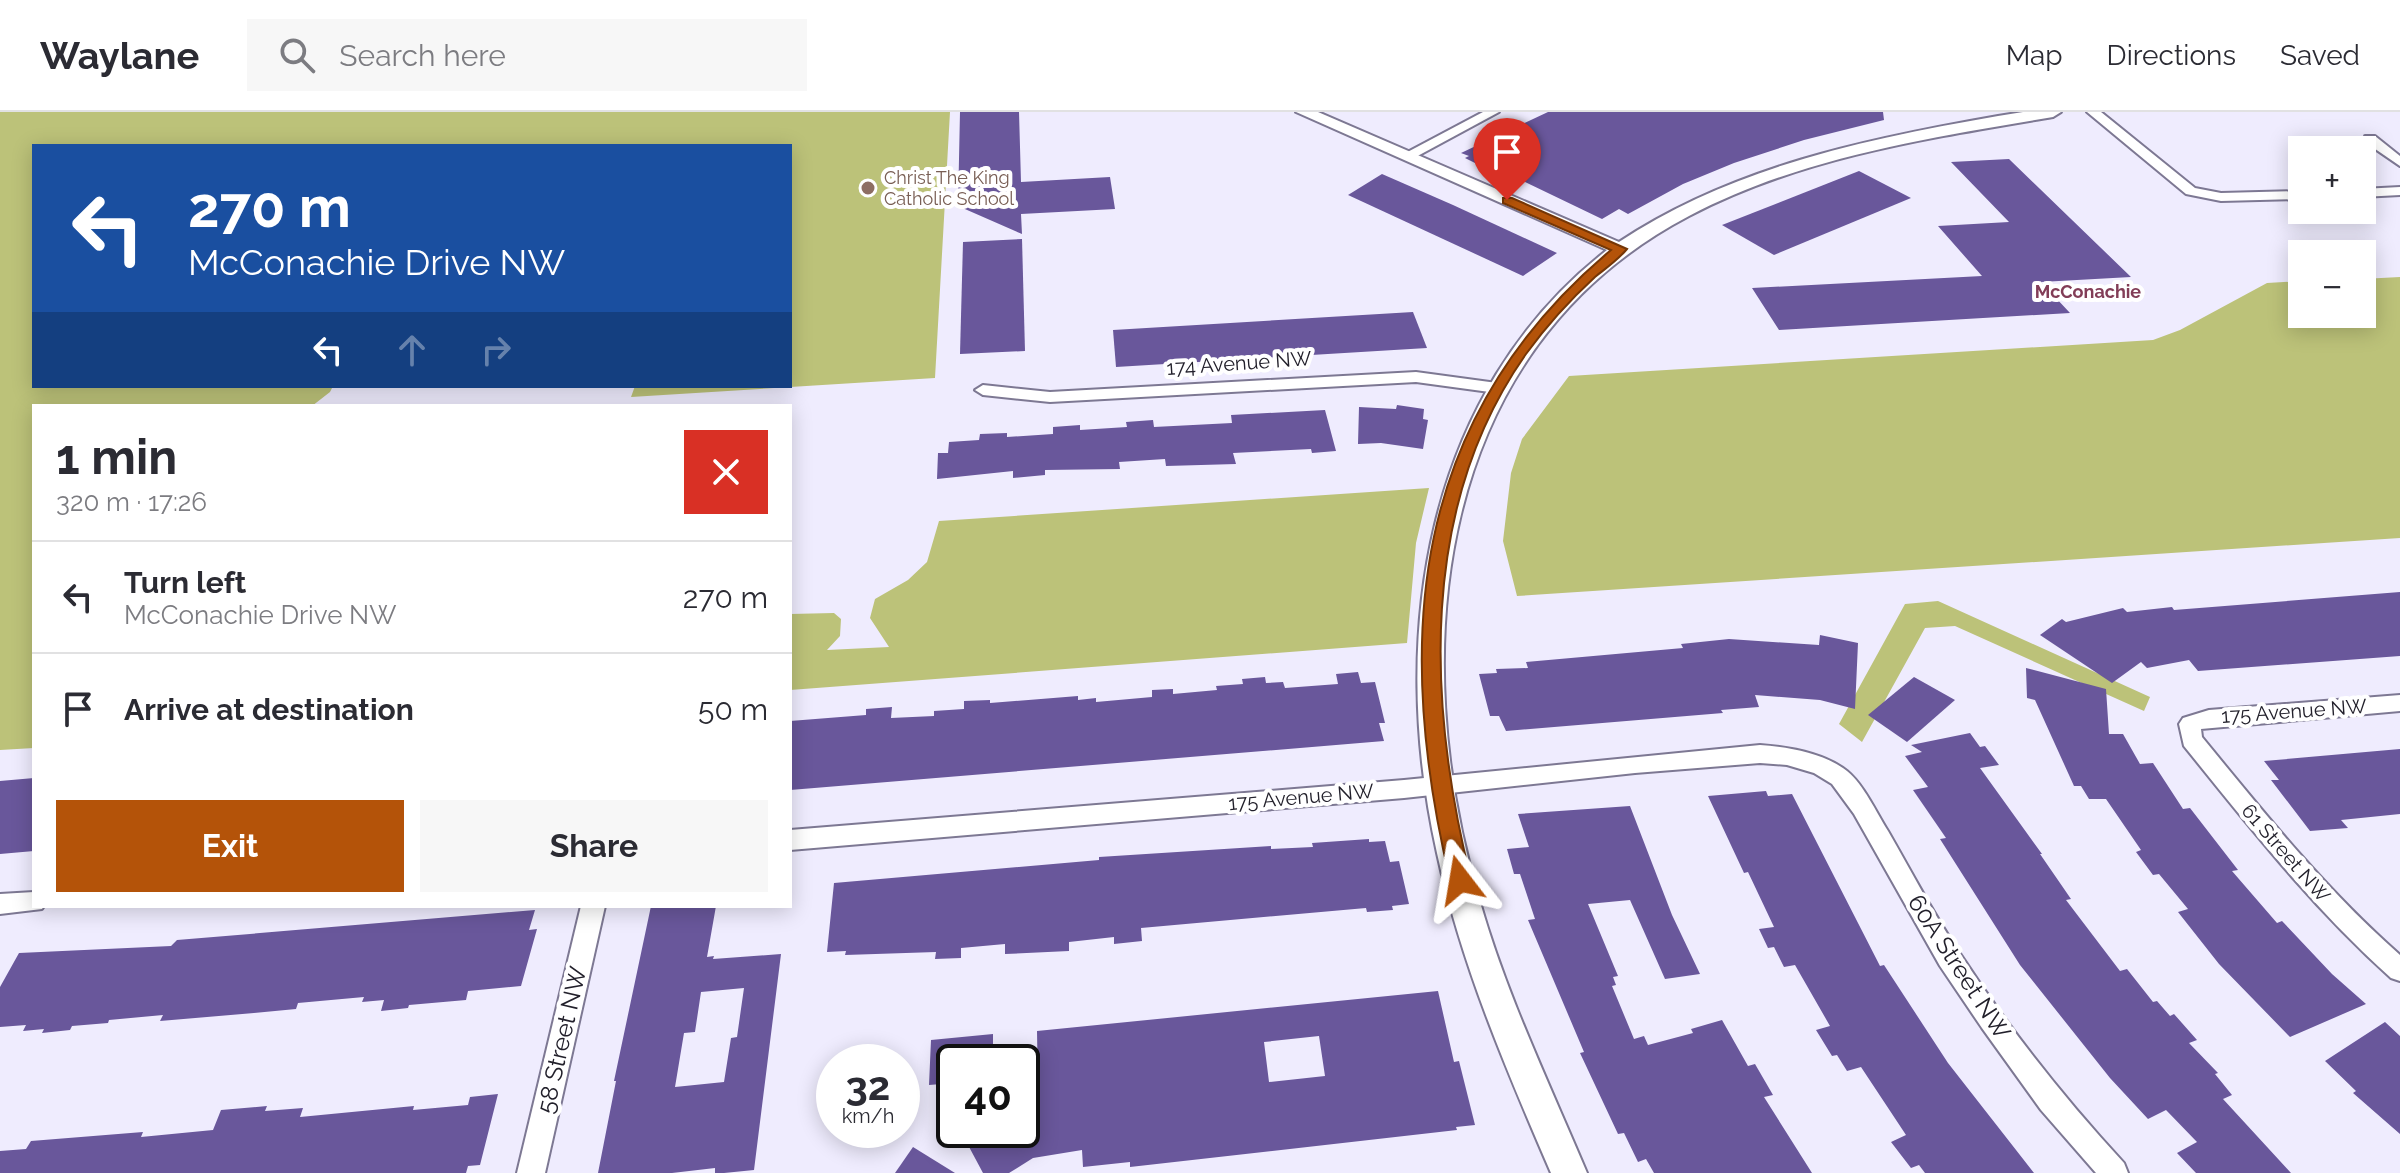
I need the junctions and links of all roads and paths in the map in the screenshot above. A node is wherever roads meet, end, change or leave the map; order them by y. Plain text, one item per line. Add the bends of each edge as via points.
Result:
1 (1304, 112) edge
2 (1493, 112) edge
3 (2053, 112) edge
4 (2093, 112) edge
5 (2376, 144) edge
6 (1407, 156) junction
7 (2400, 162) edge
8 (2400, 191) edge
9 (2376, 192) edge
10 (2288, 195) edge
11 (1620, 249) junction
12 (1497, 388) junction
13 (983, 390) dead end
14 (2400, 703) edge
15 (2190, 724) joint
16 (1810, 763) joint
17 (1440, 785) junction
18 (792, 840) edge
19 (32, 902) edge
20 (0, 904) edge
21 (593, 908) edge
22 (2400, 970) edge
23 (531, 1173) edge
24 (1569, 1173) edge
25 (2114, 1173) edge

1 - 6 street
2 - 6 street
3 - 11 street via 1915,134 1792,165 1702,204
4 - 10 street via 2177,183 2204,195
5 - 7 street
6 - 11 street
8 - 9 street
11 - 12 street via 1523,348
12 - 13 street, 174 Avenue NW via 1416,377 1050,397
12 - 17 street via 1455,481 1435,573 1431,650
14 - 15 street, 175 Avenue NW via 2209,718
15 - 22 street, 61 Street NW via 2192,740 2298,871
16 - 17 street, 175 Avenue NW via 1760,754
16 - 25 street, 60A Street NW via 1840,778 1862,807 1991,1020 2050,1101
17 - 18 street, 175 Avenue NW
17 - 24 street via 1460,880 1499,1008
19 - 20 street
21 - 23 street, 58 Street NW

